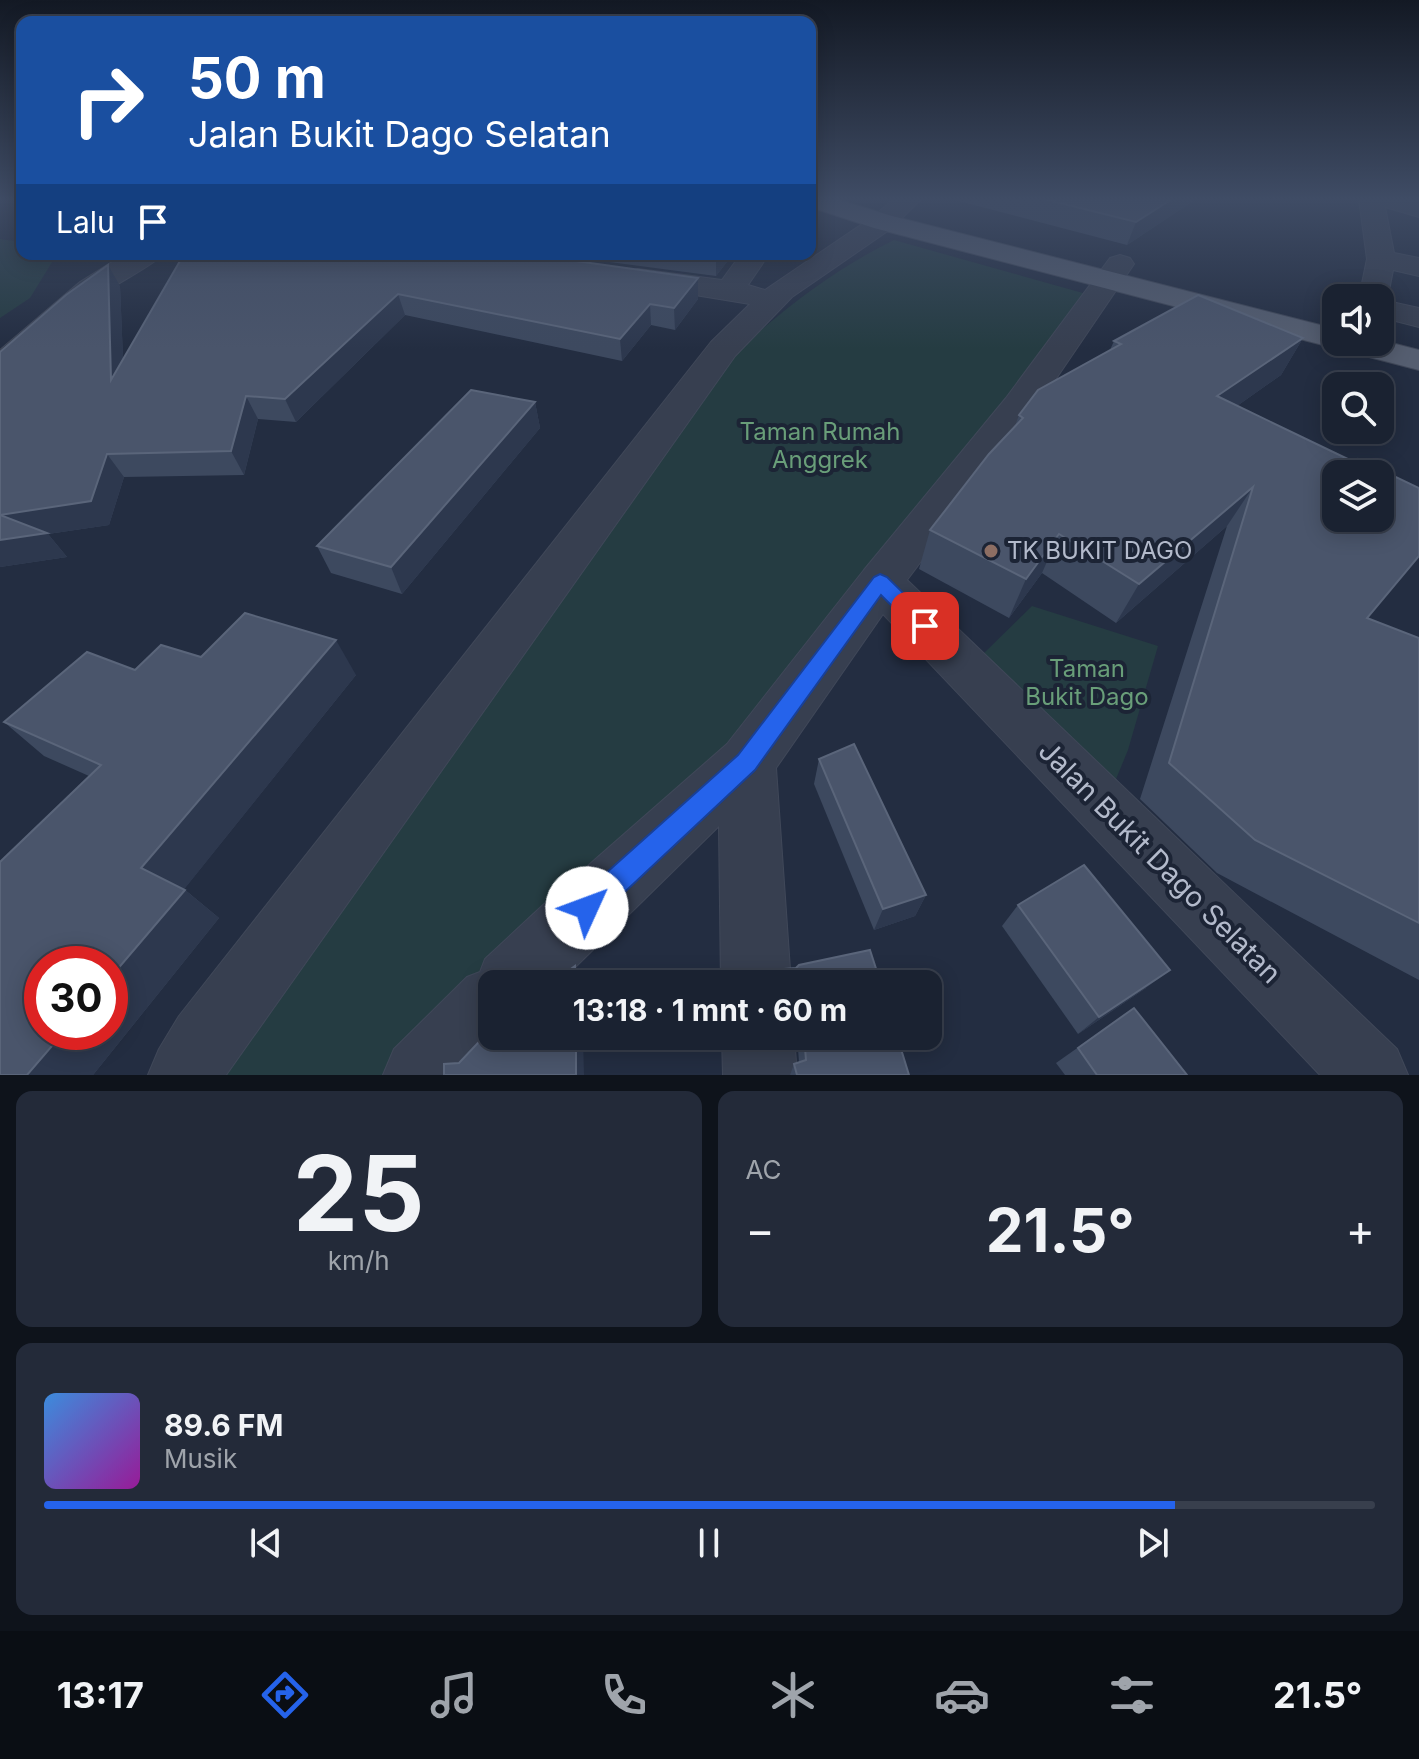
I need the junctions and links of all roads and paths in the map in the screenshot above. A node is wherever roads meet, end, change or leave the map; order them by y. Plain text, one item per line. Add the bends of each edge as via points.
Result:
1 (1034, 249) edge
2 (1379, 249) edge
3 (1381, 259) junction
4 (130, 260) edge
5 (754, 260) edge
6 (806, 260) edge
7 (1419, 267) edge
8 (1115, 273) junction
9 (610, 274) edge
10 (1377, 284) edge
11 (750, 295) junction
12 (1322, 312) edge
13 (1394, 312) edge
14 (1419, 318) edge
15 (1394, 329) edge
16 (1322, 335) edge
17 (1419, 335) edge
18 (1394, 354) edge
19 (1419, 360) edge
20 (0, 368) edge
21 (880, 582) junction
22 (747, 762) junction
23 (524, 970) edge
24 (755, 970) edge
25 (478, 1016) edge
26 (759, 1050) edge
27 (185, 1075) edge
28 (420, 1075) edge
29 (760, 1075) edge
30 (1371, 1075) edge

1 - 8 main road
2 - 3 street
3 - 7 street
3 - 10 street
4 - 20 street
5 - 11 street
6 - 11 street
8 - 12 main road
8 - 16 main road
8 - 21 street via 1019,406
9 - 11 street
11 - 27 street via 723,349
13 - 14 street
15 - 17 main road
18 - 19 main road
21 - 22 street
21 - 30 street, Jalan Bukit Dago Selatan
22 - 23 street
22 - 24 street
25 - 28 street
26 - 29 street

